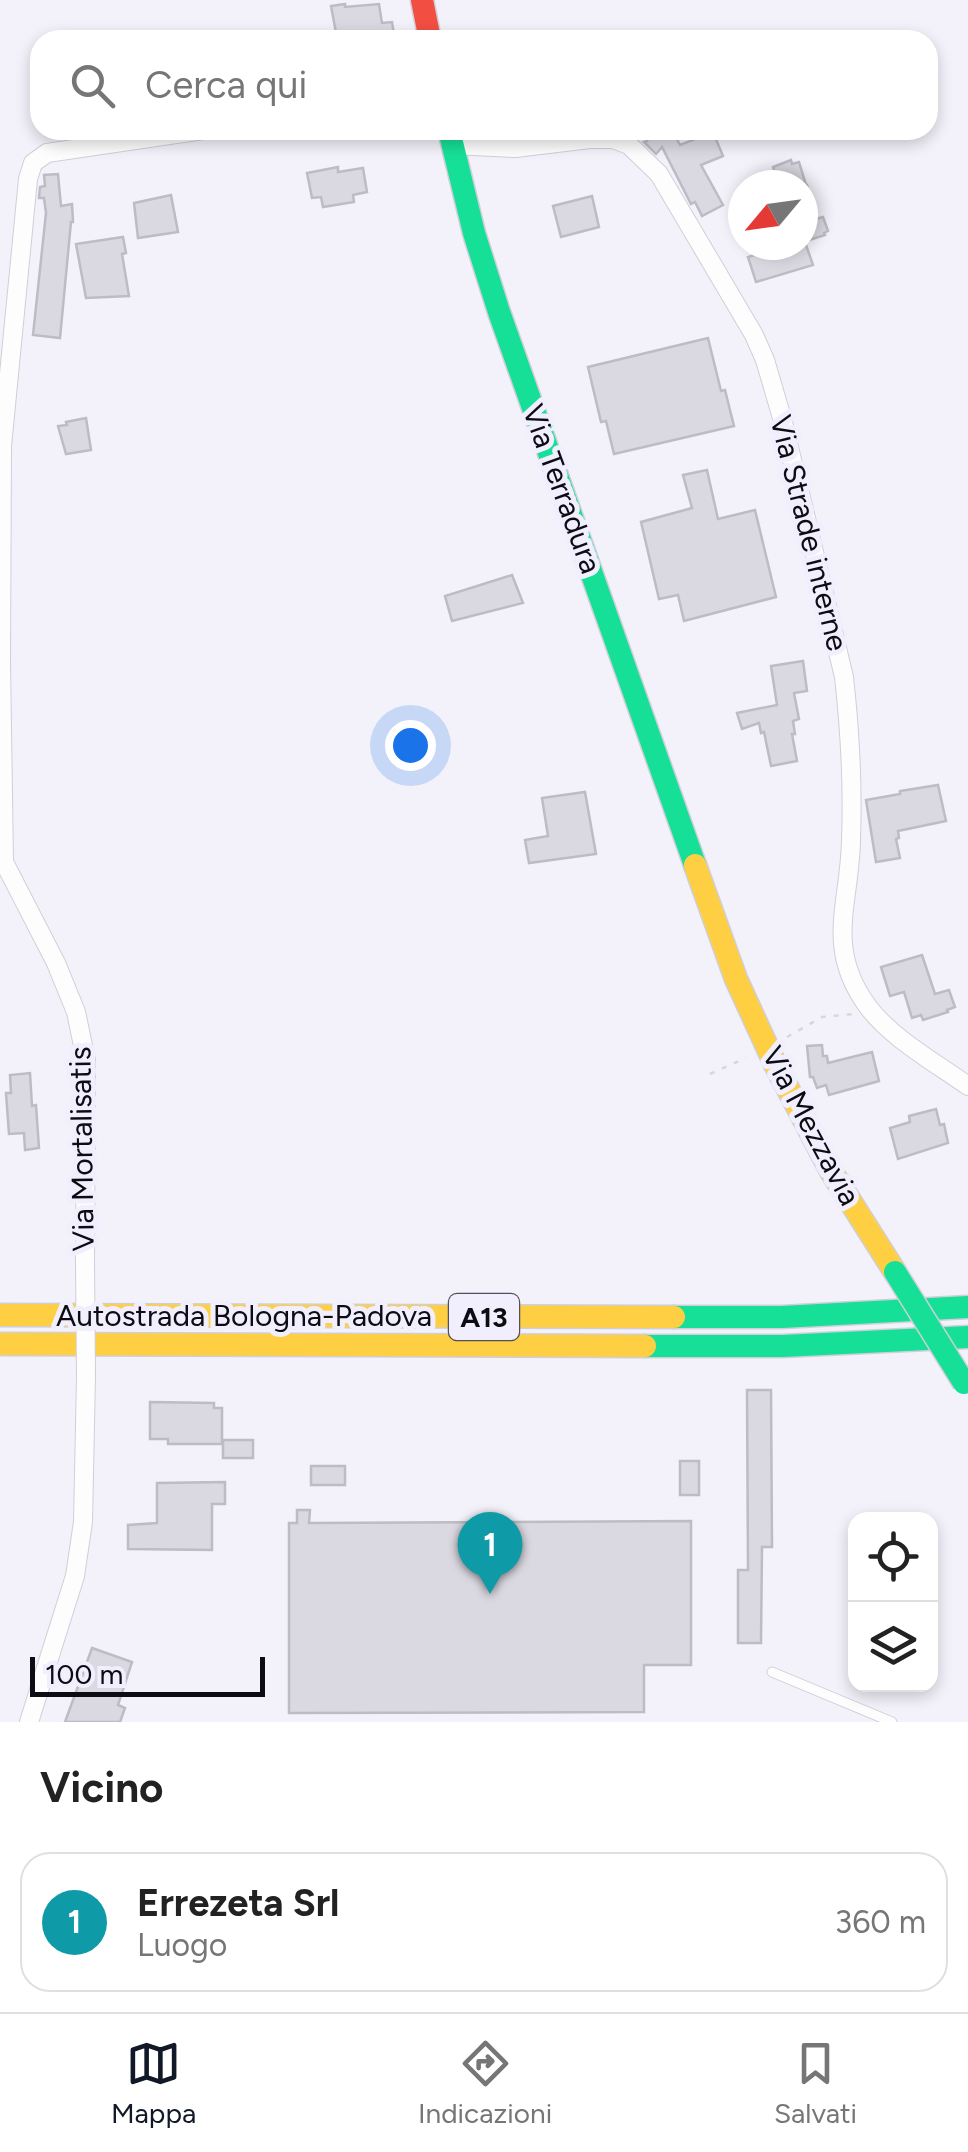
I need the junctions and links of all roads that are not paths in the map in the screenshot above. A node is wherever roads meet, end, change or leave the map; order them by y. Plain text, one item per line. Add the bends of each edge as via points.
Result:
1 (422, 0) edge
2 (428, 30) edge
3 (136, 140) edge
4 (451, 140) edge
5 (464, 140) edge
6 (582, 140) edge
7 (616, 140) edge
8 (688, 845) joint
9 (968, 1086) edge
10 (968, 1307) edge
11 (0, 1315) edge
12 (968, 1336) edge
13 (0, 1344) edge
14 (966, 1386) edge
15 (772, 1672) dead end
16 (29, 1722) edge
17 (892, 1722) edge

1 - 2 main road
3 - 16 street, Via Mortalisatis, bridge via 47,153 33,163 2,446 4,862 56,963 86,1060 83,1522 75,1576
4 - 8 main road, Via Terradura via 500,312
5 - 6 street, Via Strade interne via 514,148
7 - 9 street, Via Strade interne via 630,144 658,174 754,336 782,418 844,678 852,843 842,918 846,966 887,1027
8 - 14 main road, Via Mezzavia, bridge via 736,980 776,1064 831,1171
10 - 11 main road, Autostrada Bologna-Padova / A13 via 782,1318
12 - 13 main road, Autostrada Bologna-Padova / A13 via 783,1346
15 - 17 lane

